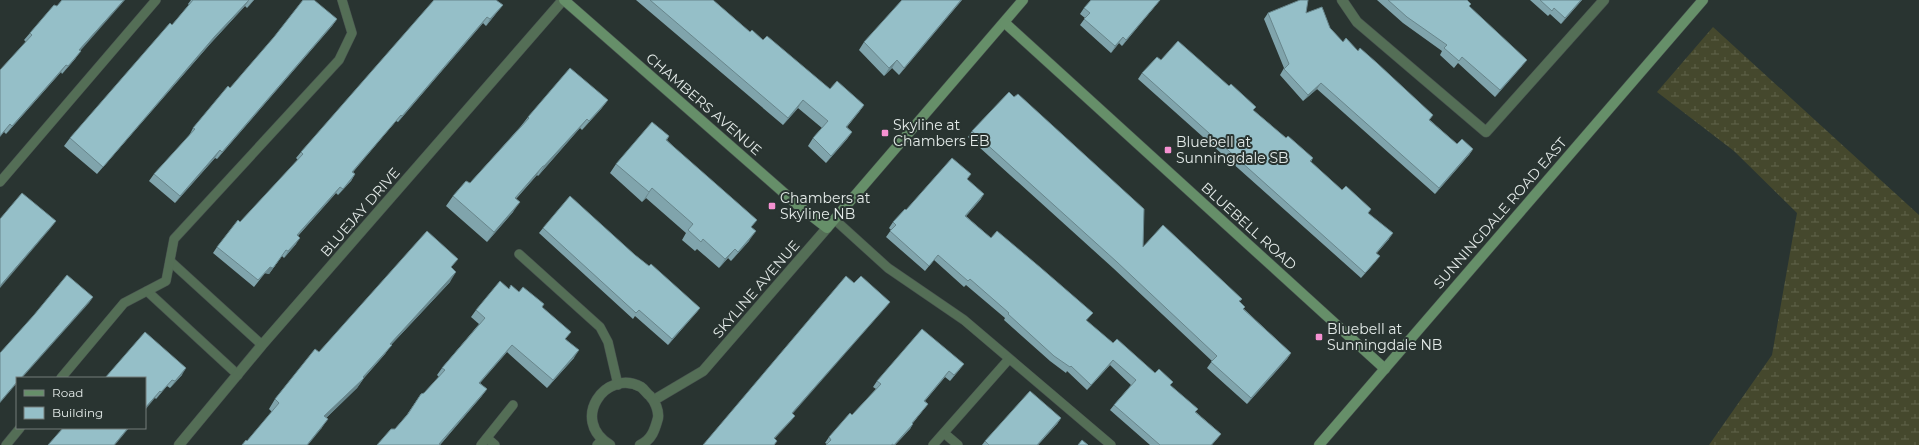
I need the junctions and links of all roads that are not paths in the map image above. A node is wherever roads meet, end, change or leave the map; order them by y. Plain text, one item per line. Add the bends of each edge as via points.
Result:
1 (156, 0) edge
2 (342, 0) edge
3 (563, 0) edge
4 (1024, 0) edge
5 (1342, 0) edge
6 (1604, 0) edge
7 (1703, 0) edge
8 (1006, 23) junction
9 (0, 182) edge
10 (834, 219) junction
11 (827, 228) junction
12 (520, 254) dead end
13 (170, 261) junction
14 (147, 291) junction
15 (262, 345) junction
16 (1009, 358) junction
17 (1385, 369) junction
18 (238, 375) junction
19 (62, 377) edge
20 (618, 385) junction
21 (654, 400) junction
22 (513, 405) dead end
23 (19, 429) edge
24 (944, 433) junction
25 (484, 442) edge
26 (603, 443) edge
27 (6, 445) edge
28 (179, 445) edge
29 (495, 445) edge
30 (640, 445) edge
31 (934, 445) edge
32 (958, 445) edge
33 (1111, 445) edge
34 (1319, 445) edge

1 - 9 lane
2 - 13 lane via 352,33 339,60 174,239
3 - 11 street, CHAMBERS AVENUE
3 - 15 street, BLUEJAY DRIVE
4 - 8 street, SKYLINE AVENUE
5 - 6 street via 1357,22 1486,132
7 - 17 street, SUNNINGDALE ROAD EAST
8 - 10 street, SKYLINE AVENUE
8 - 17 street, BLUEBELL ROAD
10 - 11 street, SKYLINE AVENUE
10 - 16 lane via 888,268 964,320
11 - 21 street, SKYLINE AVENUE via 703,371
12 - 20 lane via 600,327 608,342
13 - 14 lane via 166,281
13 - 15 lane
14 - 18 lane
14 - 19 lane via 124,303
15 - 18 street, BLUEJAY DRIVE
16 - 24 lane
16 - 33 lane
17 - 34 street, SUNNINGDALE ROAD EAST
18 - 28 street, BLUEJAY DRIVE
20 - 21 street via 624,383 641,387
20 - 26 street via 611,386 601,394 594,405 594,430
21 - 30 street via 658,415 655,430 645,443
22 - 25 lane
23 - 27 lane
24 - 31 lane
24 - 32 lane
25 - 29 lane

